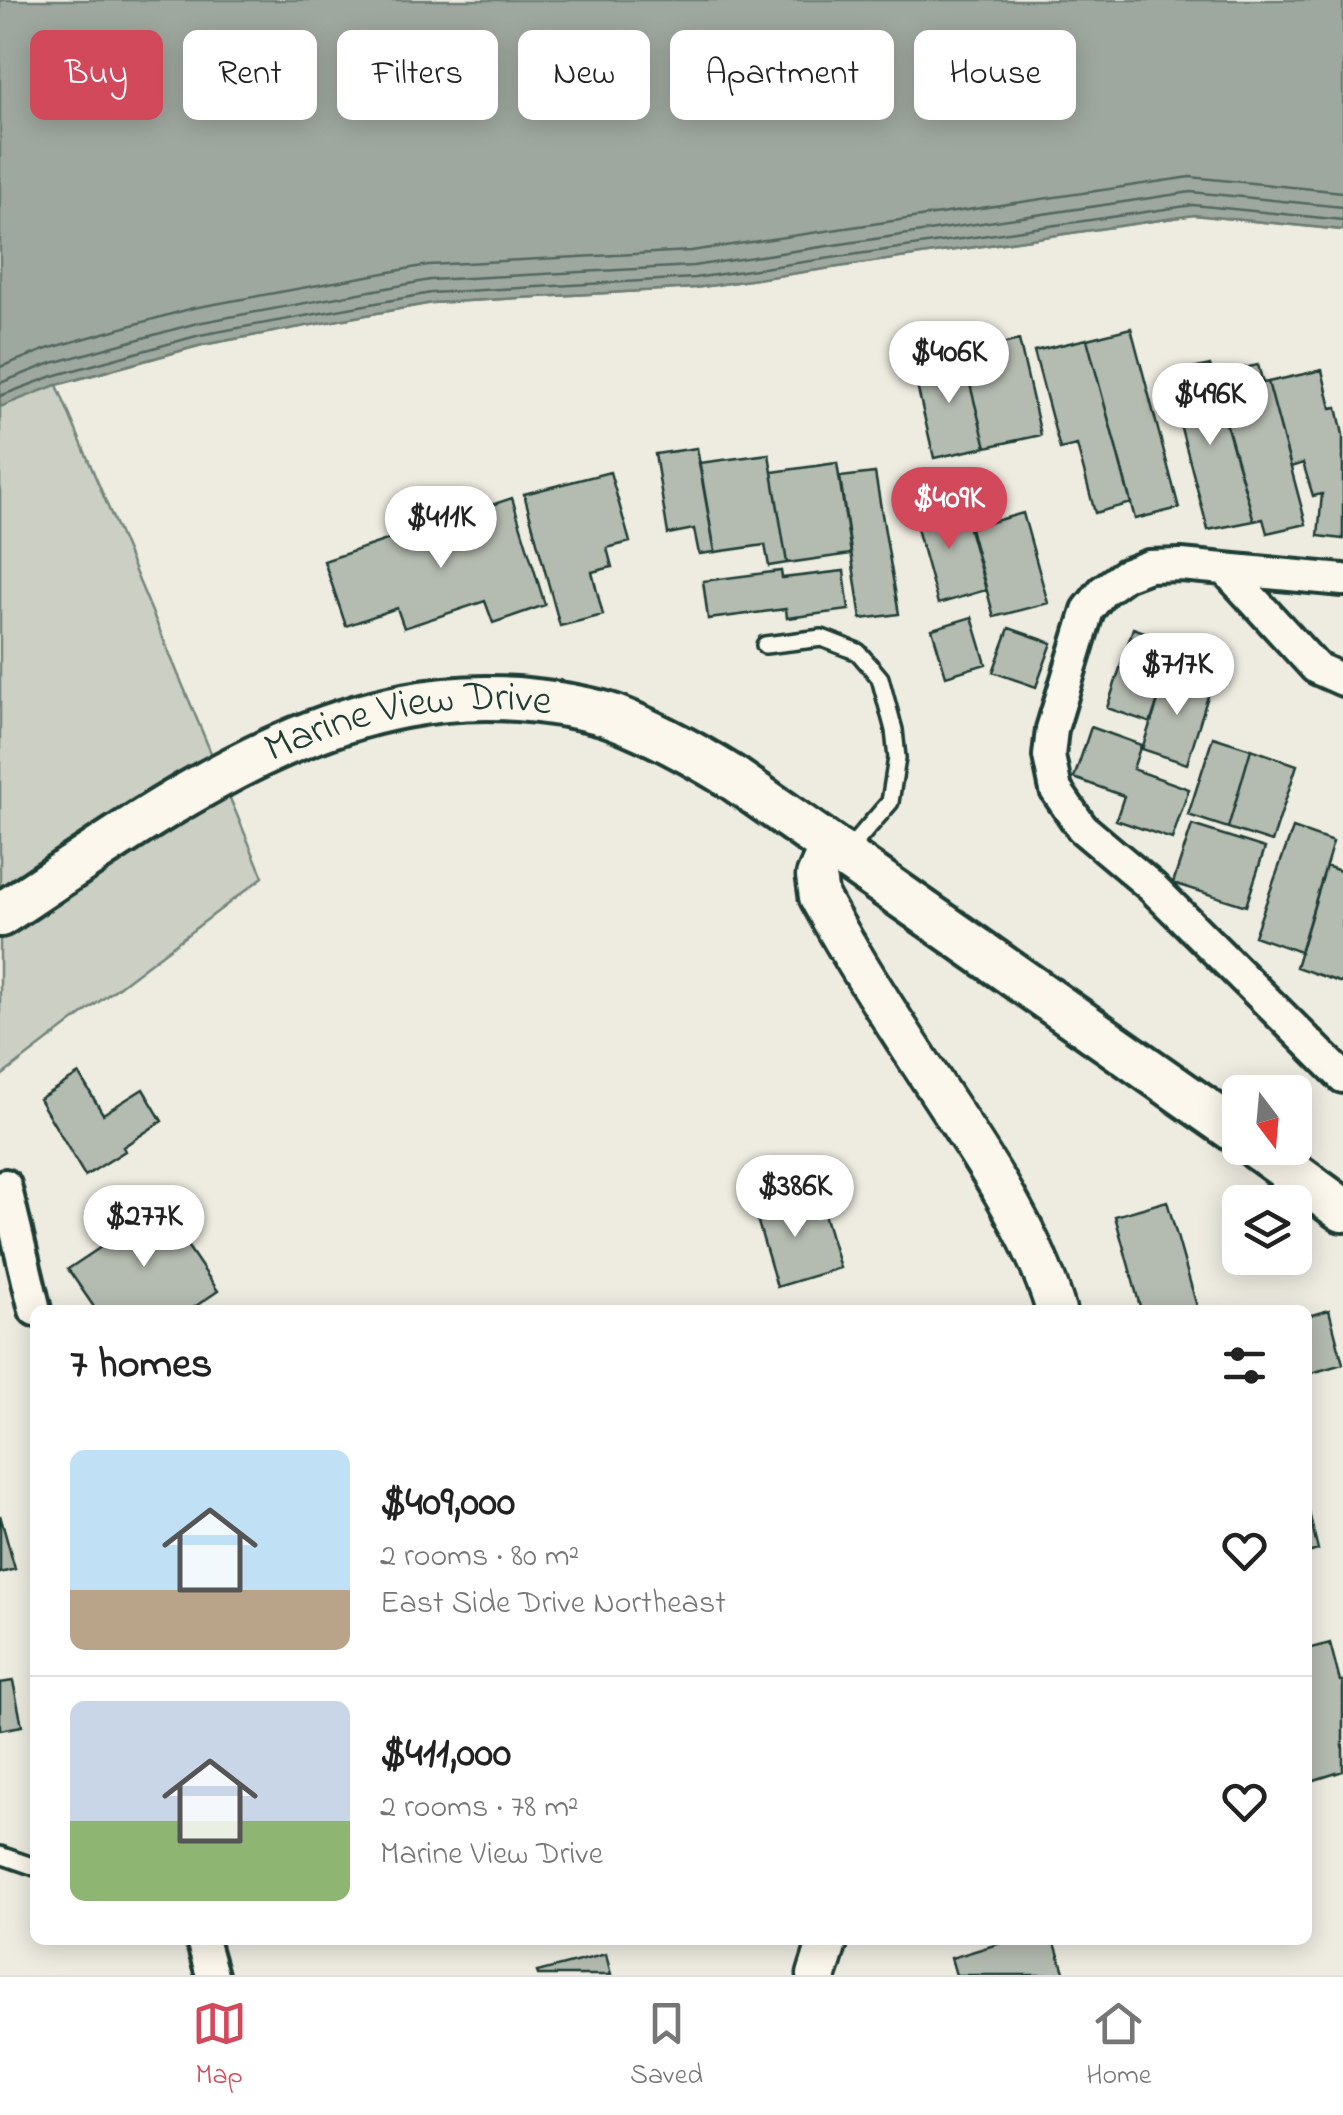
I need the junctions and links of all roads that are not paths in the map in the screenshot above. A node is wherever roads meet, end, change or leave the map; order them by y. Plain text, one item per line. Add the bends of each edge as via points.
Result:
1 (1225, 569) junction
2 (1343, 580) edge
3 (765, 645) dead end
4 (1343, 680) edge
5 (838, 849) junction
6 (0, 915) edge
7 (1343, 1077) edge
8 (1222, 1121) edge
9 (1281, 1165) edge
10 (5, 1185) dead end
11 (1343, 1210) edge
12 (34, 1305) edge
13 (1054, 1305) edge
14 (0, 1855) edge
15 (30, 1865) edge
16 (203, 1945) edge
17 (826, 1945) edge
18 (212, 1975) edge
19 (817, 1975) edge

1 - 2 street
1 - 4 street via 1316,668
1 - 7 street via 1149,566 1102,591 1088,610 1052,729 1056,790 1082,828 1152,887
3 - 5 lane via 822,638 858,652 880,678 897,758 890,802
5 - 6 main road, Marine View Drive via 674,743 608,715 497,696 381,708 286,741 150,816
5 - 8 main road, Marine View Drive
5 - 13 street via 816,876 819,897 1001,1184
9 - 11 main road
10 - 12 street
14 - 15 lane
16 - 18 street
17 - 19 street

